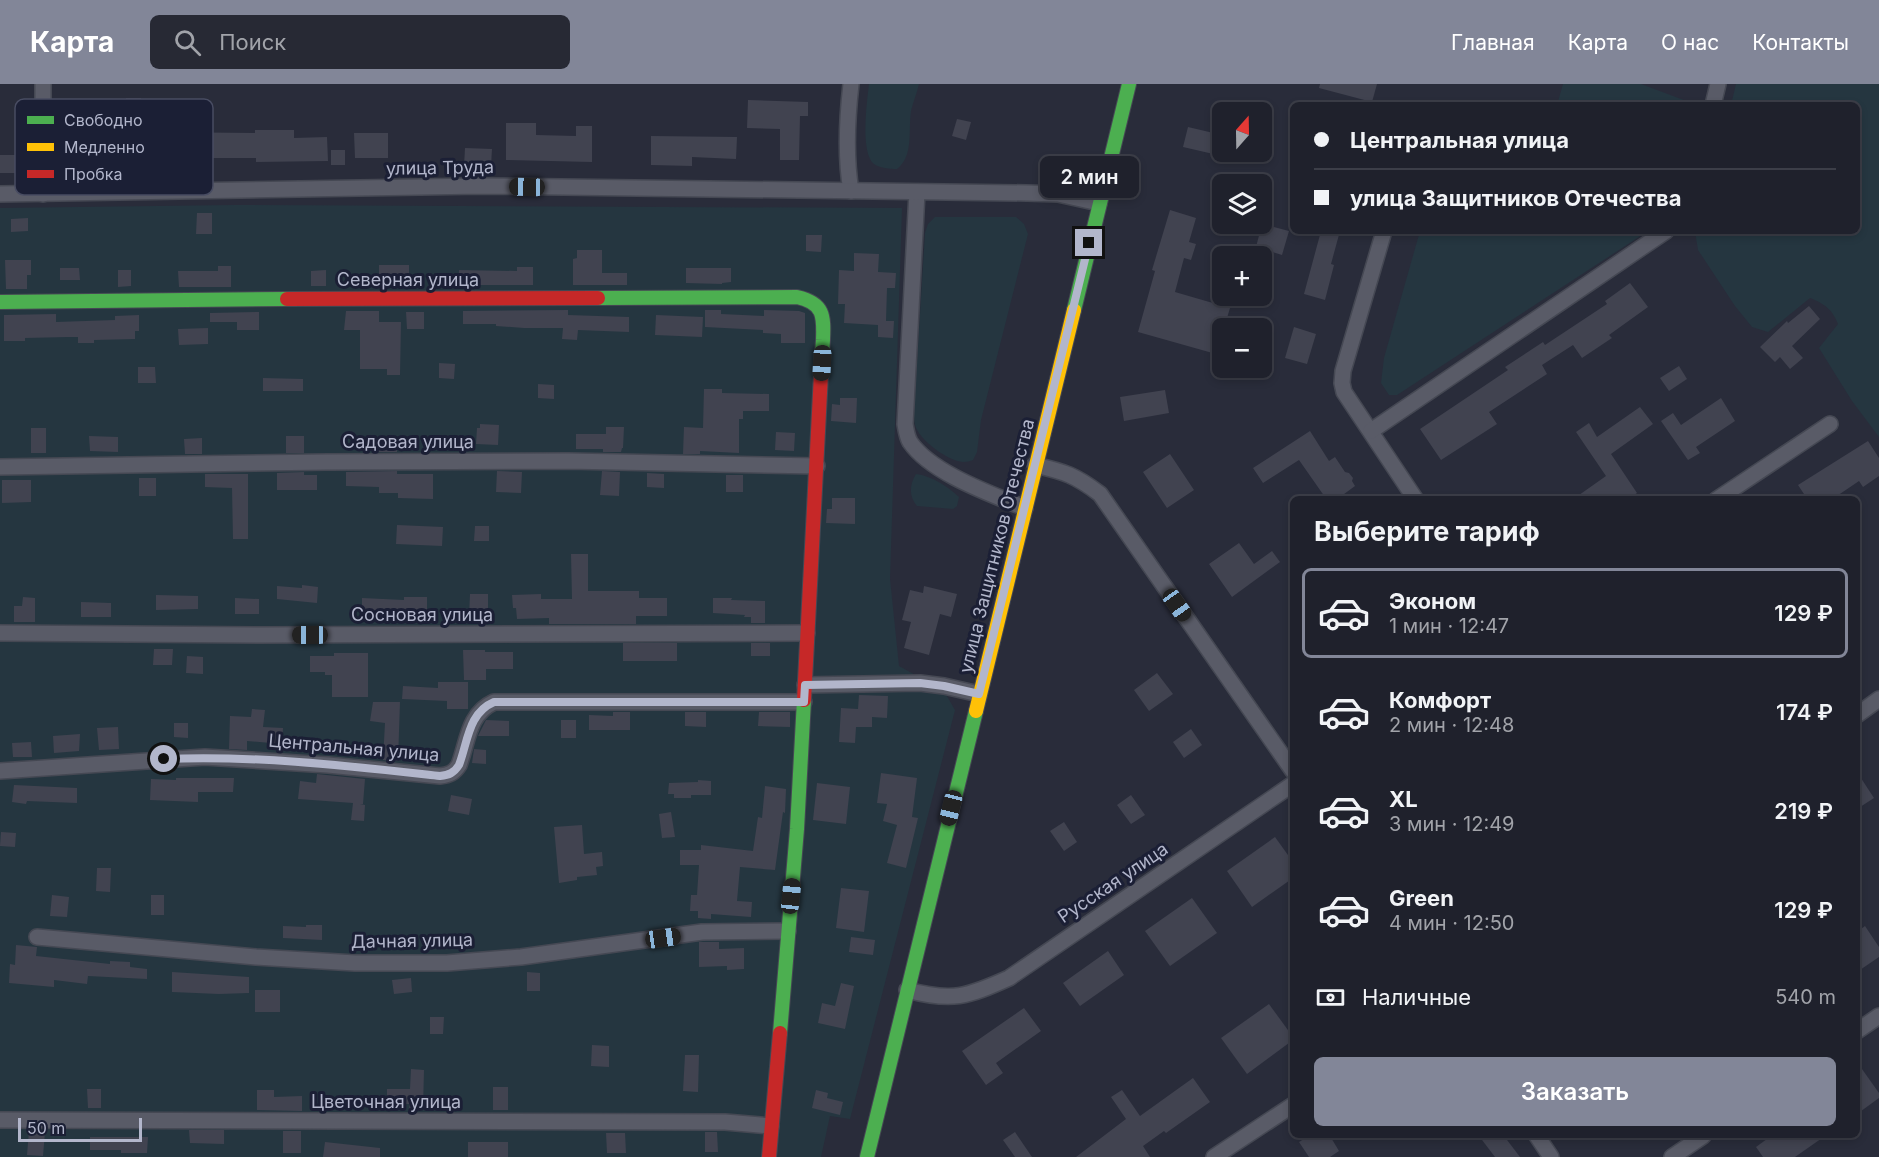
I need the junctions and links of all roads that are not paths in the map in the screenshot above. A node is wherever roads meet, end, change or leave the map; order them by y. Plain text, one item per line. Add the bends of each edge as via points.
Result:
1 (43, 84) edge
2 (851, 84) edge
3 (1129, 84) edge
4 (1718, 84) edge
5 (43, 99) edge
6 (1714, 102) edge
7 (851, 190) junction
8 (213, 191) edge
9 (917, 192) junction
10 (1099, 203) junction
11 (1383, 234) edge
12 (1662, 234) edge
13 (0, 302) edge
14 (1830, 424) dead end
15 (1371, 432) junction
16 (1035, 465) junction
17 (816, 466) junction
18 (0, 467) edge
19 (1413, 496) edge
20 (1722, 496) edge
21 (1025, 508) junction
22 (0, 633) edge
23 (807, 633) junction
24 (805, 685) junction
25 (979, 694) junction
26 (1879, 699) edge
27 (804, 702) junction
28 (1860, 713) edge
29 (1290, 767) edge
30 (0, 771) edge
31 (1290, 786) edge
32 (788, 931) junction
33 (37, 937) dead end
34 (907, 990) junction
35 (1879, 1016) edge
36 (1860, 1029) edge
37 (1290, 1107) edge
38 (0, 1120) edge
39 (771, 1126) junction
40 (1538, 1138) edge
41 (1700, 1138) edge
42 (769, 1157) edge
43 (867, 1157) edge
44 (1214, 1157) edge
45 (1551, 1157) edge
46 (1672, 1157) edge

1 - 5 street
2 - 7 street
3 - 10 street, улица Защитников Отечества
4 - 6 street
7 - 8 street, улица Труда via 481,186
7 - 9 street, улица Труда
9 - 10 street, улица Труда via 1058,194
9 - 21 street via 905,424 908,440 922,456 945,471
10 - 16 street, улица Защитников Отечества
11 - 15 street via 1342,383
12 - 15 street
13 - 17 street, Северная улица via 808,299 822,312 824,321
14 - 20 street
15 - 19 street
16 - 21 street, улица Защитников Отечества
16 - 29 street via 1080,479 1100,494
17 - 18 street, Садовая улица via 557,461
17 - 23 street
21 - 25 street, улица Защитников Отечества
22 - 23 street, Сосновая улица
23 - 24 street
24 - 25 street via 920,683
24 - 27 street
25 - 34 street, улица Защитников Отечества
26 - 28 street
27 - 30 street, Центральная улица via 494,702 474,718 456,771 440,776 205,757
27 - 32 street
31 - 34 street, Русская улица via 1009,978 973,993 948,998
32 - 33 street, Дачная улица via 702,932 447,963 256,957
32 - 39 street
34 - 43 street, улица Защитников Отечества
35 - 36 street
37 - 44 street
38 - 39 street, Цветочная улица via 725,1122
39 - 42 street
40 - 45 street
41 - 46 street

